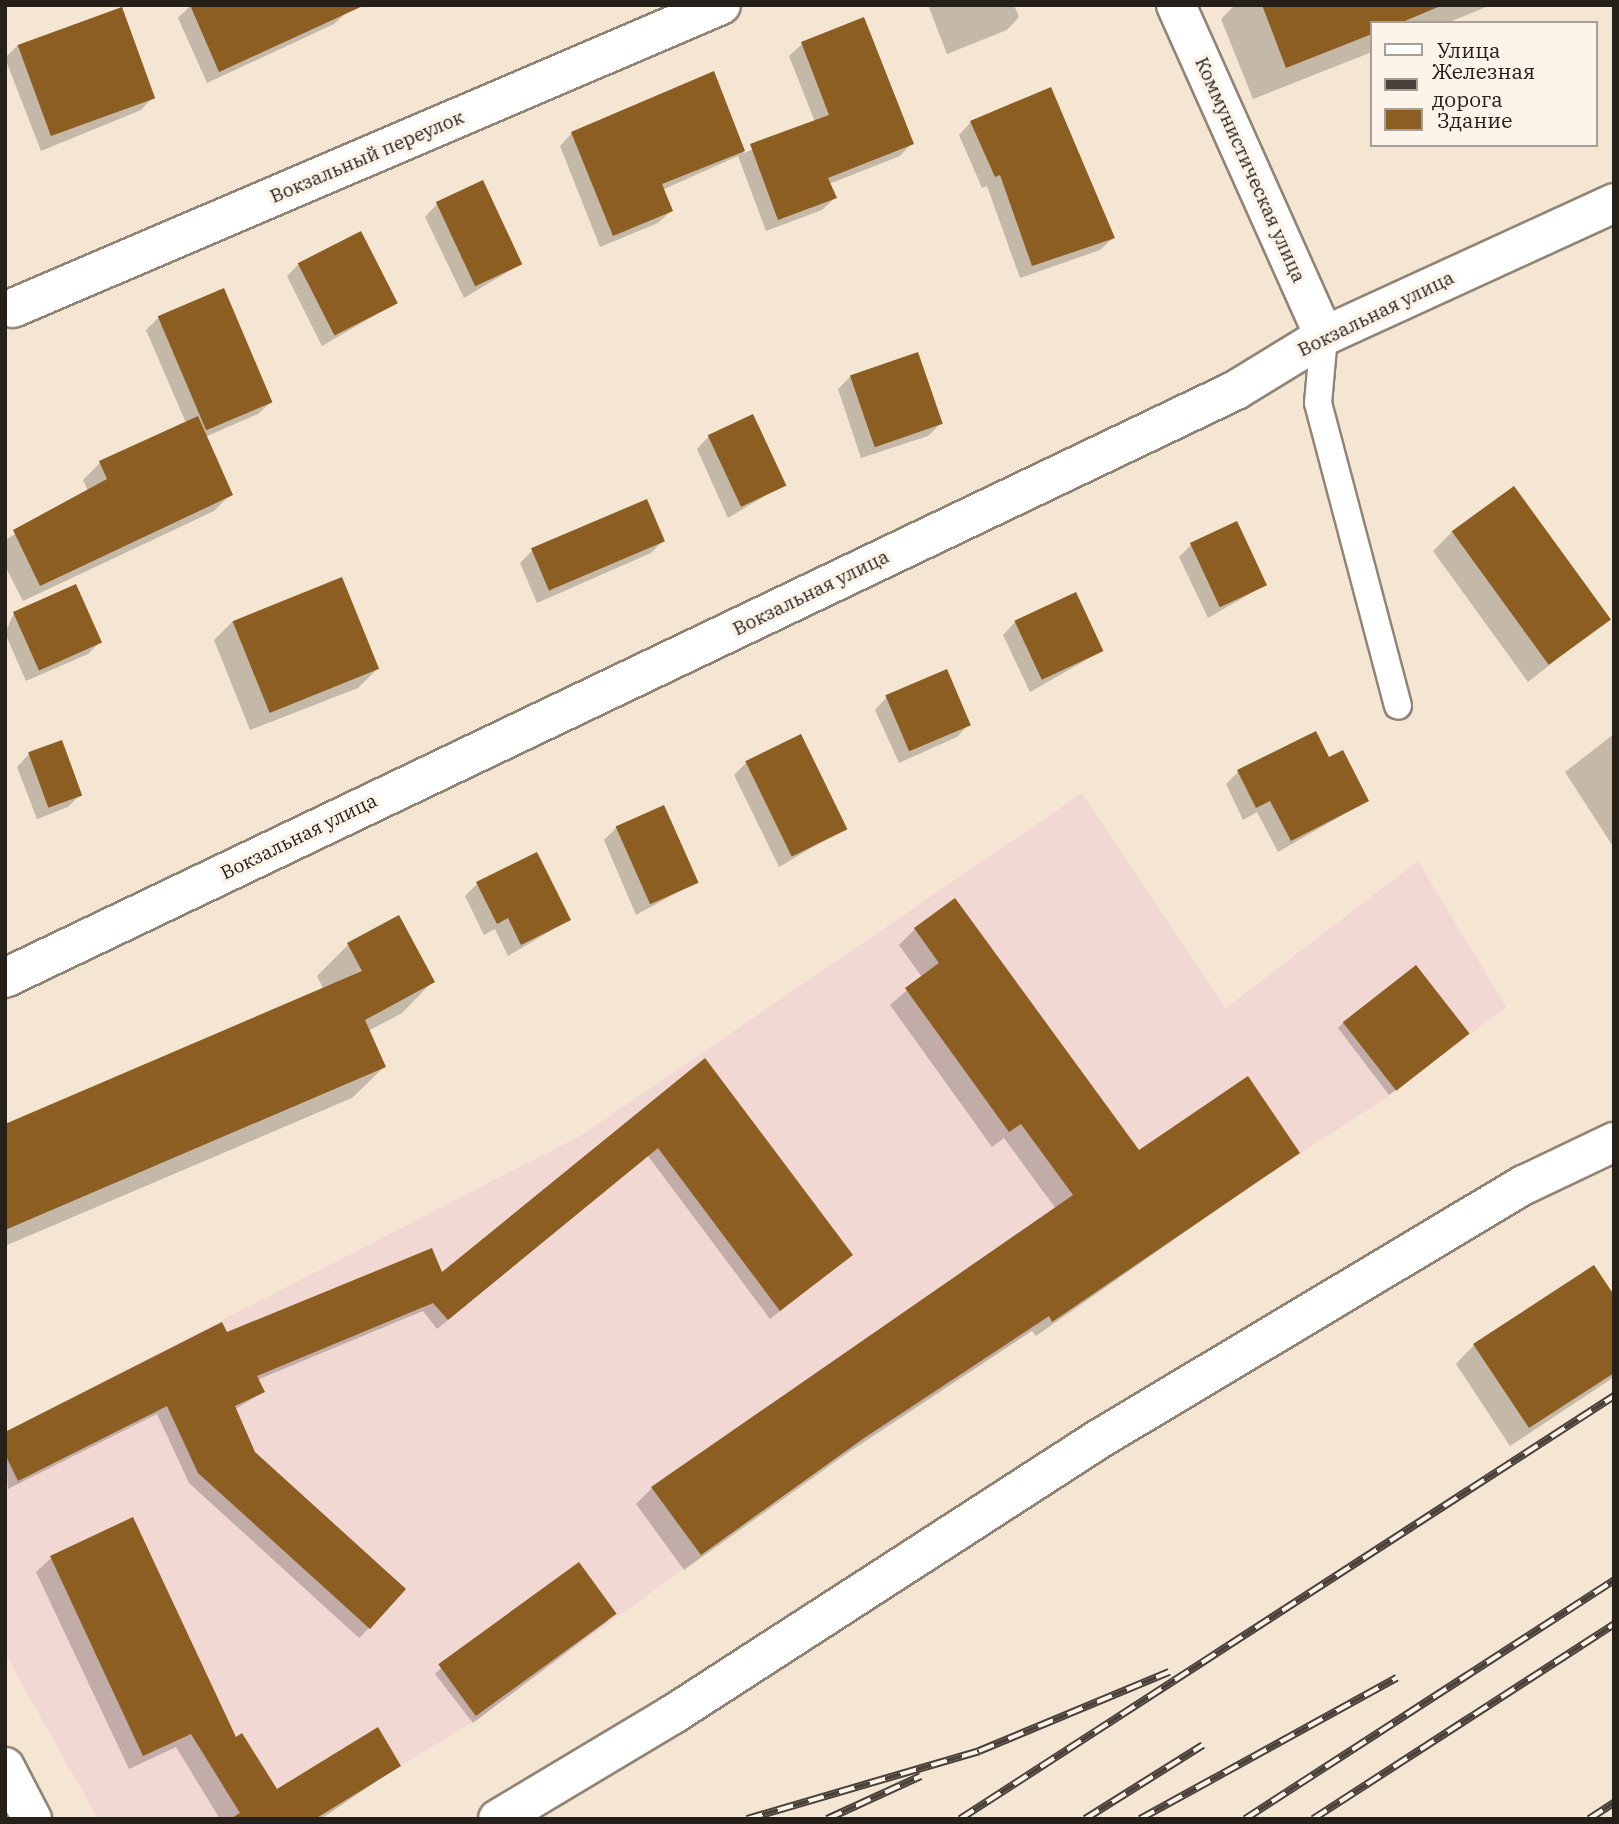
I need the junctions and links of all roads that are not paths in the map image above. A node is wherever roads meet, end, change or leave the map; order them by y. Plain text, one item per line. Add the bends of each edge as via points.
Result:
1 (721, 5) edge
2 (1176, 5) edge
3 (1614, 203) edge
4 (13, 308) dead end
5 (1324, 335) junction
6 (1398, 706) dead end
7 (5, 978) edge
8 (1614, 1142) edge
9 (5, 1767) edge
10 (32, 1819) edge
11 (498, 1819) edge

1 - 4 street, Вокзальный переулок
2 - 5 street, Коммунистическая улица
3 - 5 street, Вокзальная улица
5 - 6 lane via 1318,403
5 - 7 street, Вокзальная улица via 1236,390
8 - 11 street via 1524,1185 1111,1432 672,1715
9 - 10 street

